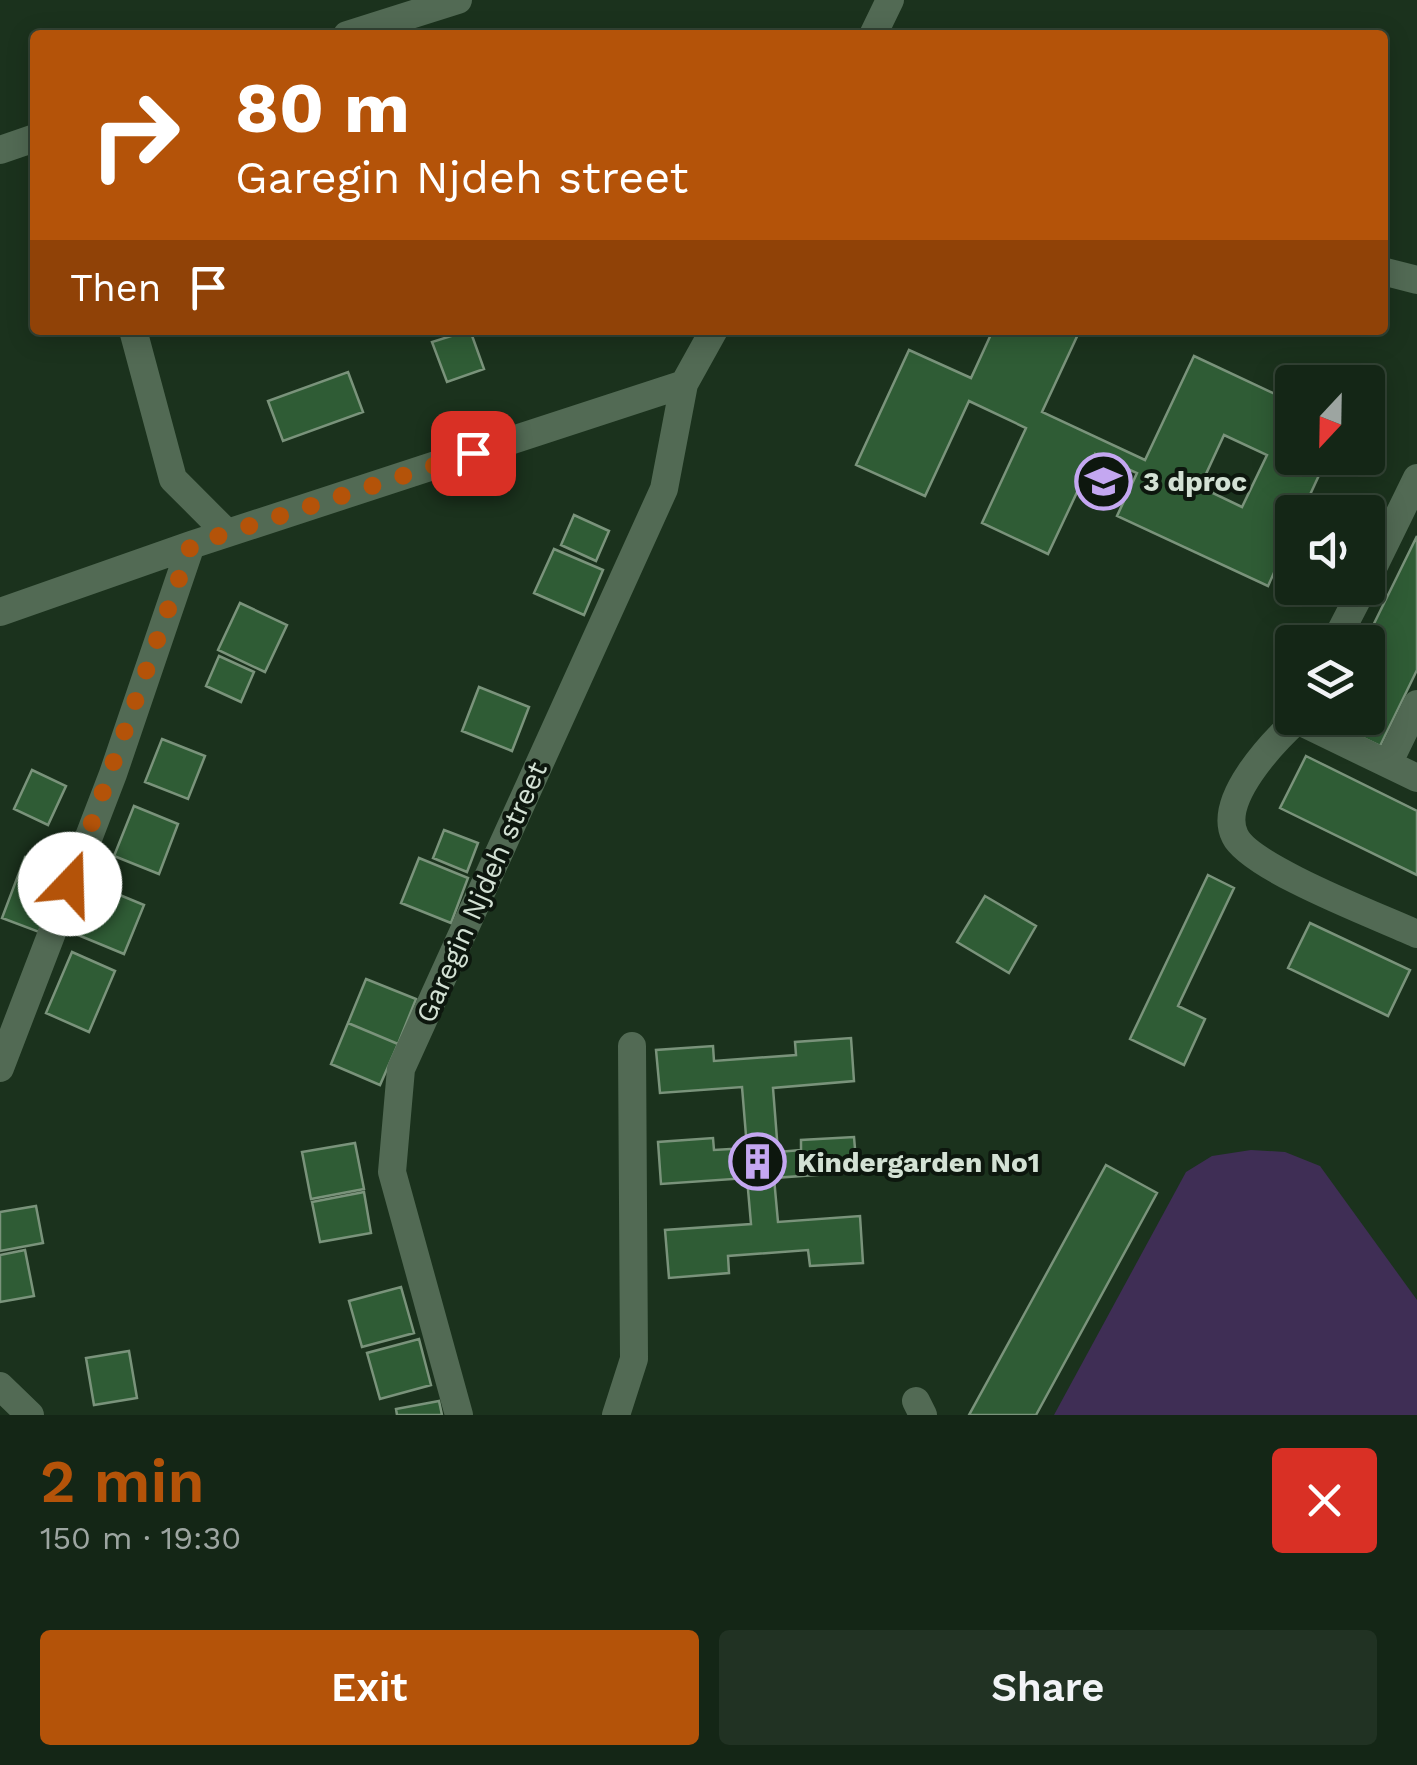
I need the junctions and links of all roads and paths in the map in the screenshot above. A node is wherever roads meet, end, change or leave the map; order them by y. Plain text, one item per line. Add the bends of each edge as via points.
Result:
1 (458, 0) edge
2 (890, 0) edge
3 (363, 30) edge
4 (875, 30) edge
5 (30, 140) edge
6 (0, 150) edge
7 (1388, 273) edge
8 (1417, 280) edge
9 (135, 335) edge
10 (711, 335) edge
11 (684, 384) junction
12 (1417, 478) edge
13 (226, 534) junction
14 (1385, 543) edge
15 (191, 545) junction
16 (0, 612) edge
17 (1417, 704) edge
18 (1282, 735) edge
19 (1330, 735) edge
20 (1388, 764) junction
21 (1417, 778) edge
22 (1417, 934) edge
23 (632, 1046) dead end
24 (0, 1068) edge
25 (0, 1386) edge
26 (30, 1415) edge
27 (459, 1415) edge
28 (616, 1415) edge

1 - 3 street
2 - 4 street
5 - 6 street
7 - 8 street
9 - 13 street via 173,478
10 - 11 street, Garegin Njdeh street
11 - 13 street
11 - 27 street, Garegin Njdeh street via 664,489 401,1069 392,1172
12 - 14 street
13 - 15 street
15 - 16 street
15 - 24 street via 113,774
17 - 20 street
18 - 22 street via 1257,760 1231,814 1235,837 1260,862
19 - 20 street
20 - 21 street
23 - 28 street via 634,1359
25 - 26 street

